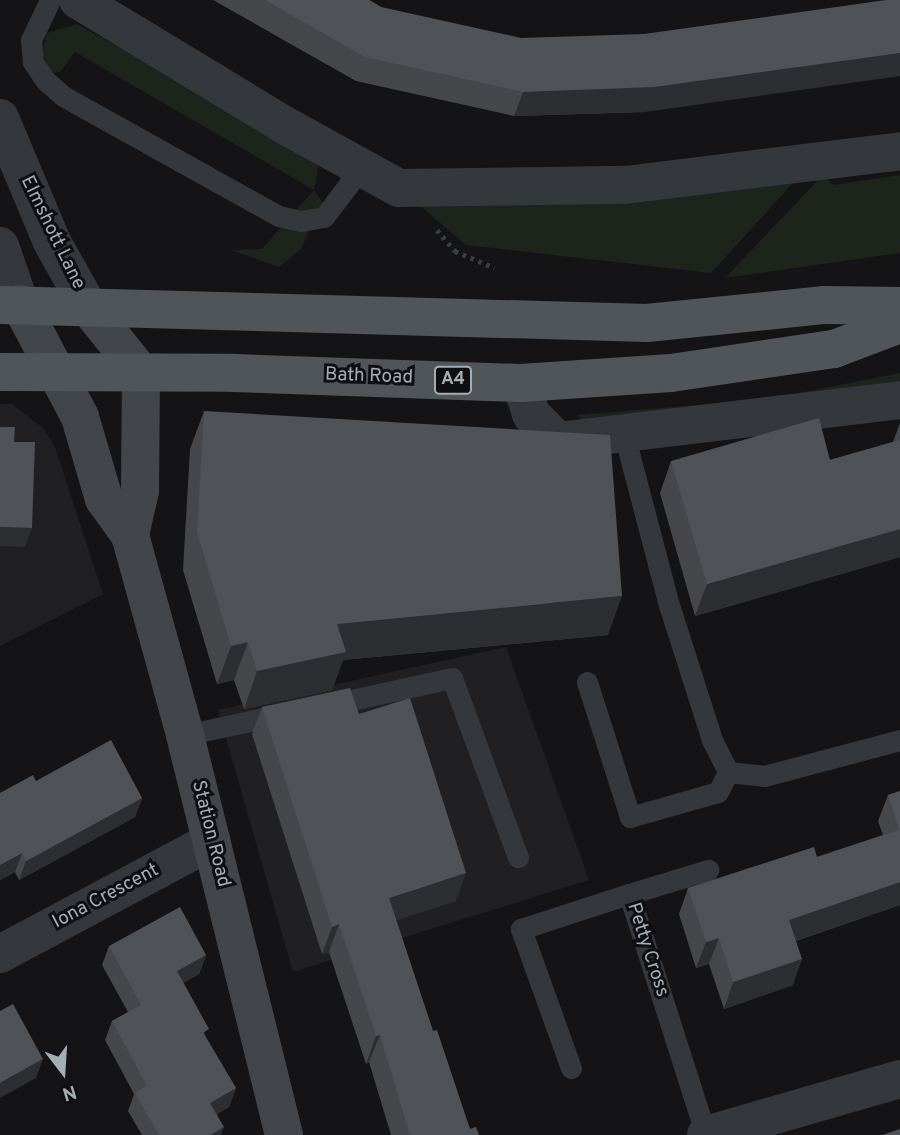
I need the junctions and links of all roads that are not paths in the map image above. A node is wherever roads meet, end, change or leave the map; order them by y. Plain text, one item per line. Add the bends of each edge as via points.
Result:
1 (50, 0) edge
2 (78, 0) edge
3 (0, 118) edge
4 (900, 151) edge
5 (361, 168) junction
6 (0, 246) edge
7 (10, 305) edge
8 (900, 306) edge
9 (89, 308) junction
10 (900, 324) edge
11 (52, 370) junction
12 (0, 372) edge
13 (141, 373) junction
14 (521, 383) junction
15 (900, 400) edge
16 (625, 434) junction
17 (130, 535) junction
18 (587, 682) dead end
19 (185, 735) junction
20 (900, 740) edge
21 (728, 772) junction
22 (212, 841) junction
23 (518, 857) dead end
24 (708, 870) dead end
25 (629, 894) junction
26 (0, 954) edge
27 (572, 1068) dead end
28 (900, 1079) edge
29 (284, 1135) edge
30 (706, 1135) edge

1 - 5 lane via 32,40 33,62 46,81 63,96 279,216 301,221 324,216
2 - 5 street
3 - 9 street, Elmshott Lane via 52,242
4 - 5 street via 625,185 399,188
6 - 7 street
7 - 9 main road
7 - 11 street, Station Road
8 - 9 main road via 825,305 647,323
9 - 13 street
10 - 14 main road, Bath Road / A4 via 820,351 671,373
11 - 12 main road, Bath Road / A4
11 - 13 main road, Bath Road / A4
11 - 17 street, Station Road via 80,417 104,499
13 - 14 main road, Bath Road / A4
13 - 17 street, Station Road via 140,491
14 - 16 street via 531,414 558,441
15 - 16 street
16 - 21 lane via 668,605 712,740
17 - 19 street, Station Road
18 - 21 lane via 630,817 718,792
19 - 22 street, Station Road
19 - 23 lane via 452,678
20 - 21 lane via 764,776
22 - 26 street, Iona Crescent
22 - 29 street, Station Road
24 - 25 lane
25 - 27 lane, Petty Cross via 521,929
25 - 30 lane, Petty Cross
28 - 30 street

